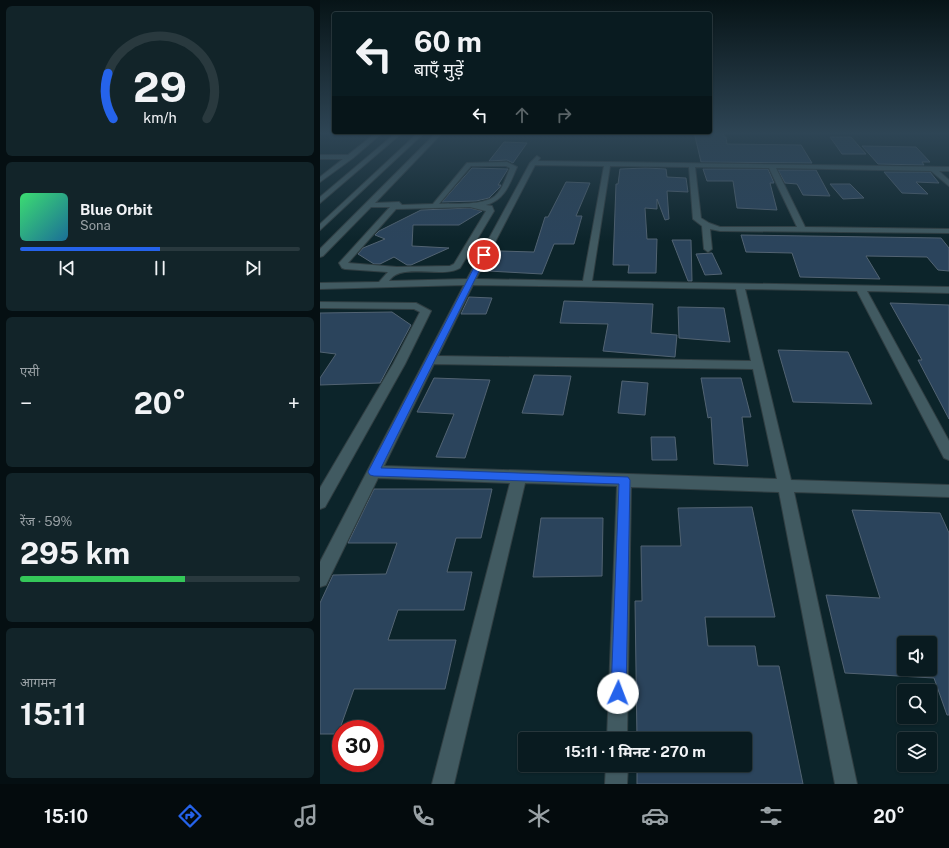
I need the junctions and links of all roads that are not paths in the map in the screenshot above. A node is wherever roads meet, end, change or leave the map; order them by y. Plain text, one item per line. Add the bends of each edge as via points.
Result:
1 (334, 169) edge
2 (357, 169) edge
3 (384, 169) edge
4 (405, 169) edge
5 (465, 169) edge
6 (513, 169) edge
7 (531, 169) edge
8 (606, 169) edge
9 (692, 169) edge
10 (773, 169) edge
11 (899, 169) edge
12 (932, 169) junction
13 (949, 169) edge
14 (320, 180) edge
15 (949, 184) edge
16 (320, 201) edge
17 (436, 203) junction
18 (369, 205) junction
19 (706, 225) junction
20 (320, 228) edge
21 (802, 230) junction
22 (949, 231) edge
23 (708, 249) dead end
24 (320, 254) edge
25 (397, 270) junction
26 (470, 282) junction
27 (586, 284) junction
28 (382, 285) junction
29 (320, 286) edge
30 (740, 286) junction
31 (860, 288) junction
32 (949, 290) edge
33 (320, 305) edge
34 (430, 360) junction
35 (758, 365) junction
36 (949, 454) edge
37 (374, 472) junction
38 (519, 476) junction
39 (624, 480) junction
40 (785, 485) junction
41 (949, 491) edge
42 (320, 502) edge
43 (320, 579) edge
44 (617, 732) edge
45 (617, 772) edge
46 (443, 784) edge
47 (616, 784) edge
48 (846, 784) edge

1 - 14 street
2 - 16 street
3 - 20 street
4 - 18 street
5 - 17 street
6 - 17 street via 500,195 491,203
7 - 26 street
8 - 27 street
9 - 19 street via 697,219
10 - 21 street
11 - 12 street
12 - 13 street
12 - 15 street
17 - 18 street
18 - 24 street
19 - 21 street via 720,229
19 - 23 street
21 - 22 street
25 - 25 street via 452,269 457,266 490,211 489,208 470,205 394,207 343,263 345,266
25 - 28 street via 387,277
26 - 27 street
26 - 28 street
26 - 34 street
27 - 30 street
28 - 29 street
30 - 31 street
30 - 35 street
31 - 32 street
31 - 36 street
33 - 42 street via 416,306 426,311 399,364
34 - 35 street
34 - 37 street
35 - 40 street
37 - 38 street
37 - 43 street
38 - 39 street
38 - 46 street
39 - 40 street
39 - 44 street
40 - 41 street
40 - 48 street
45 - 47 street

